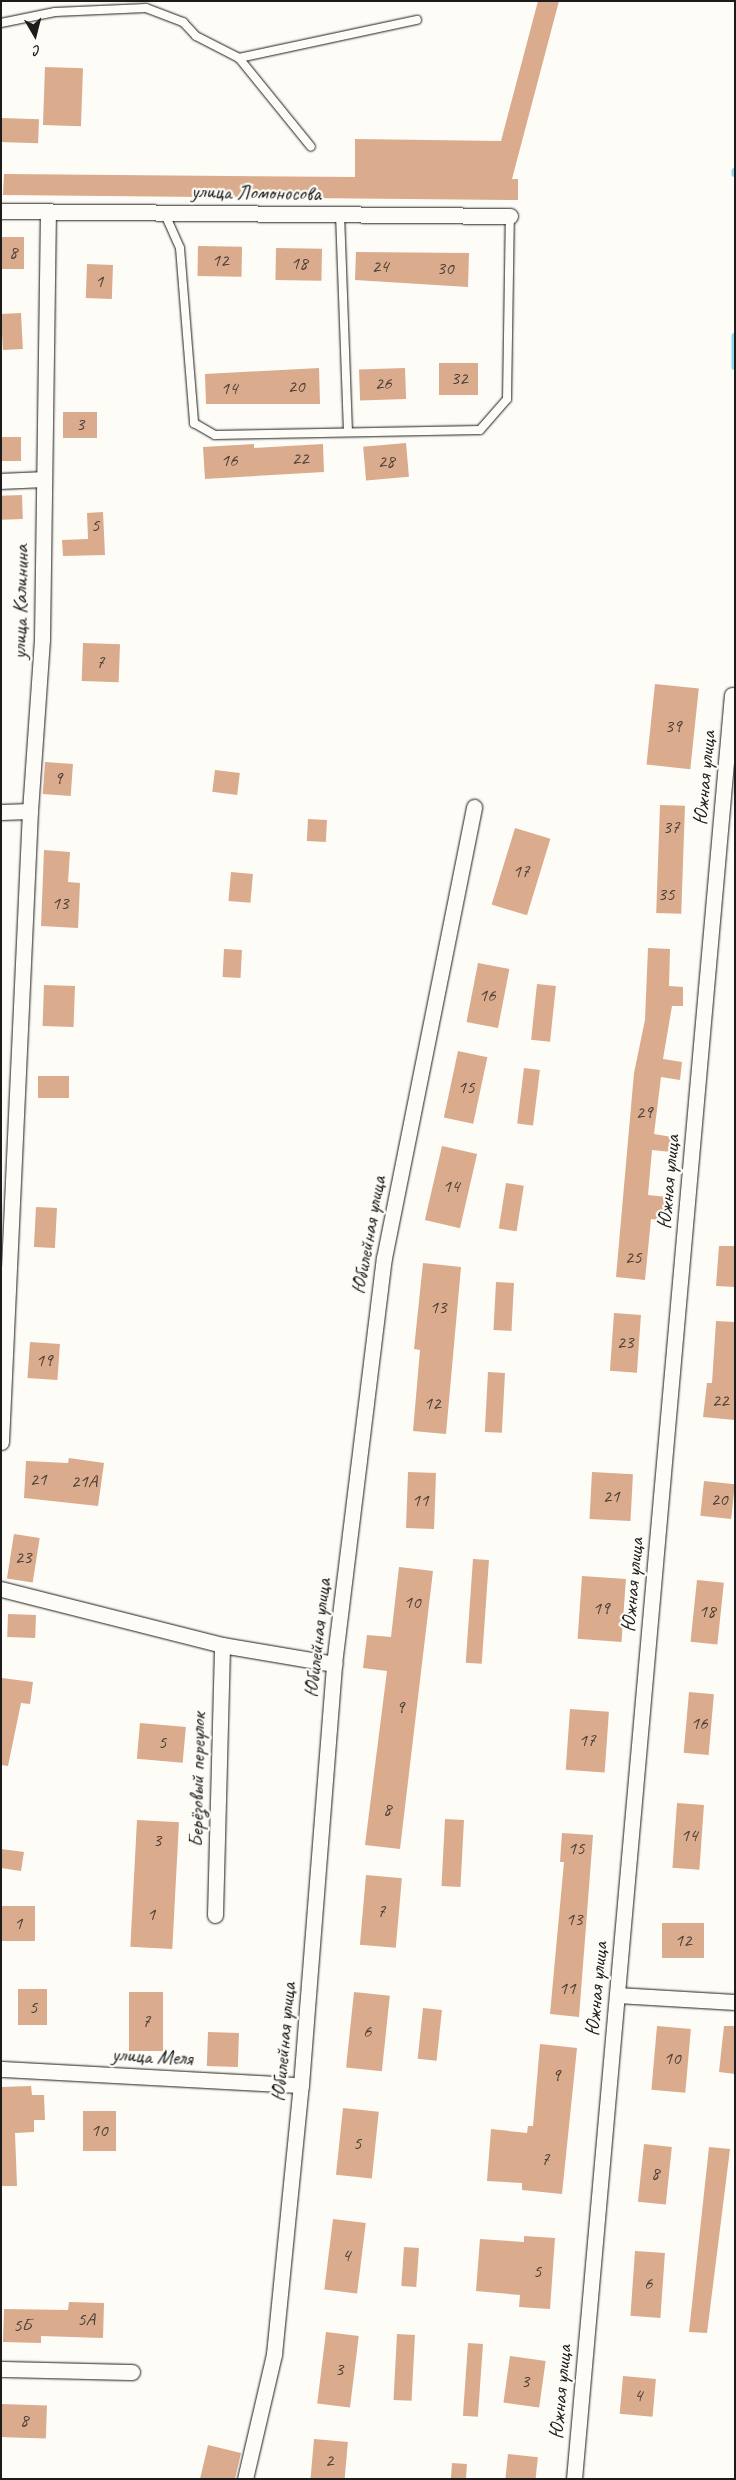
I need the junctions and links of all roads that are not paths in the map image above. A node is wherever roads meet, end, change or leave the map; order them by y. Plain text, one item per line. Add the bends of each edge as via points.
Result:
1 (417, 20) dead end
2 (1, 22) edge
3 (239, 58) junction
4 (311, 147) dead end
5 (1, 211) edge
6 (48, 211) junction
7 (164, 212) junction
8 (340, 214) junction
9 (510, 216) joint
10 (348, 432) junction
11 (43, 479) junction
12 (1, 481) edge
13 (732, 695) dead end
14 (474, 807) dead end
15 (30, 811) junction
16 (1, 812) edge
17 (1, 1442) edge
18 (1, 1589) edge
19 (222, 1645) junction
20 (334, 1664) junction
21 (215, 1915) dead end
22 (617, 1995) junction
23 (735, 2002) edge
24 (1, 2069) edge
25 (301, 2085) junction
26 (1, 2370) edge
27 (132, 2372) dead end
28 (245, 2479) edge
29 (574, 2479) edge

1 - 3 lane
2 - 3 lane via 55,12 146,8 183,22 196,36
3 - 4 lane
5 - 6 street, улица Ломоносова
6 - 7 street, улица Ломоносова
6 - 11 street, улица Калинина
7 - 8 street, улица Ломоносова
7 - 10 lane via 180,248 194,423 215,434
8 - 9 street, улица Ломоносова
8 - 10 lane
9 - 10 lane via 506,399 480,430
11 - 12 street
11 - 15 street, улица Калинина via 42,639
13 - 22 street, Южная улица
14 - 20 street, Юбилейная улица via 384,1258
15 - 16 street
15 - 17 street, улица Калинина
18 - 19 street
19 - 20 street
19 - 21 street, Берёзовый переулок
20 - 25 street, Юбилейная улица
22 - 23 street
22 - 29 street, Южная улица
24 - 25 street, улица Меля
25 - 28 street, Юбилейная улица via 274,2354
26 - 27 street

